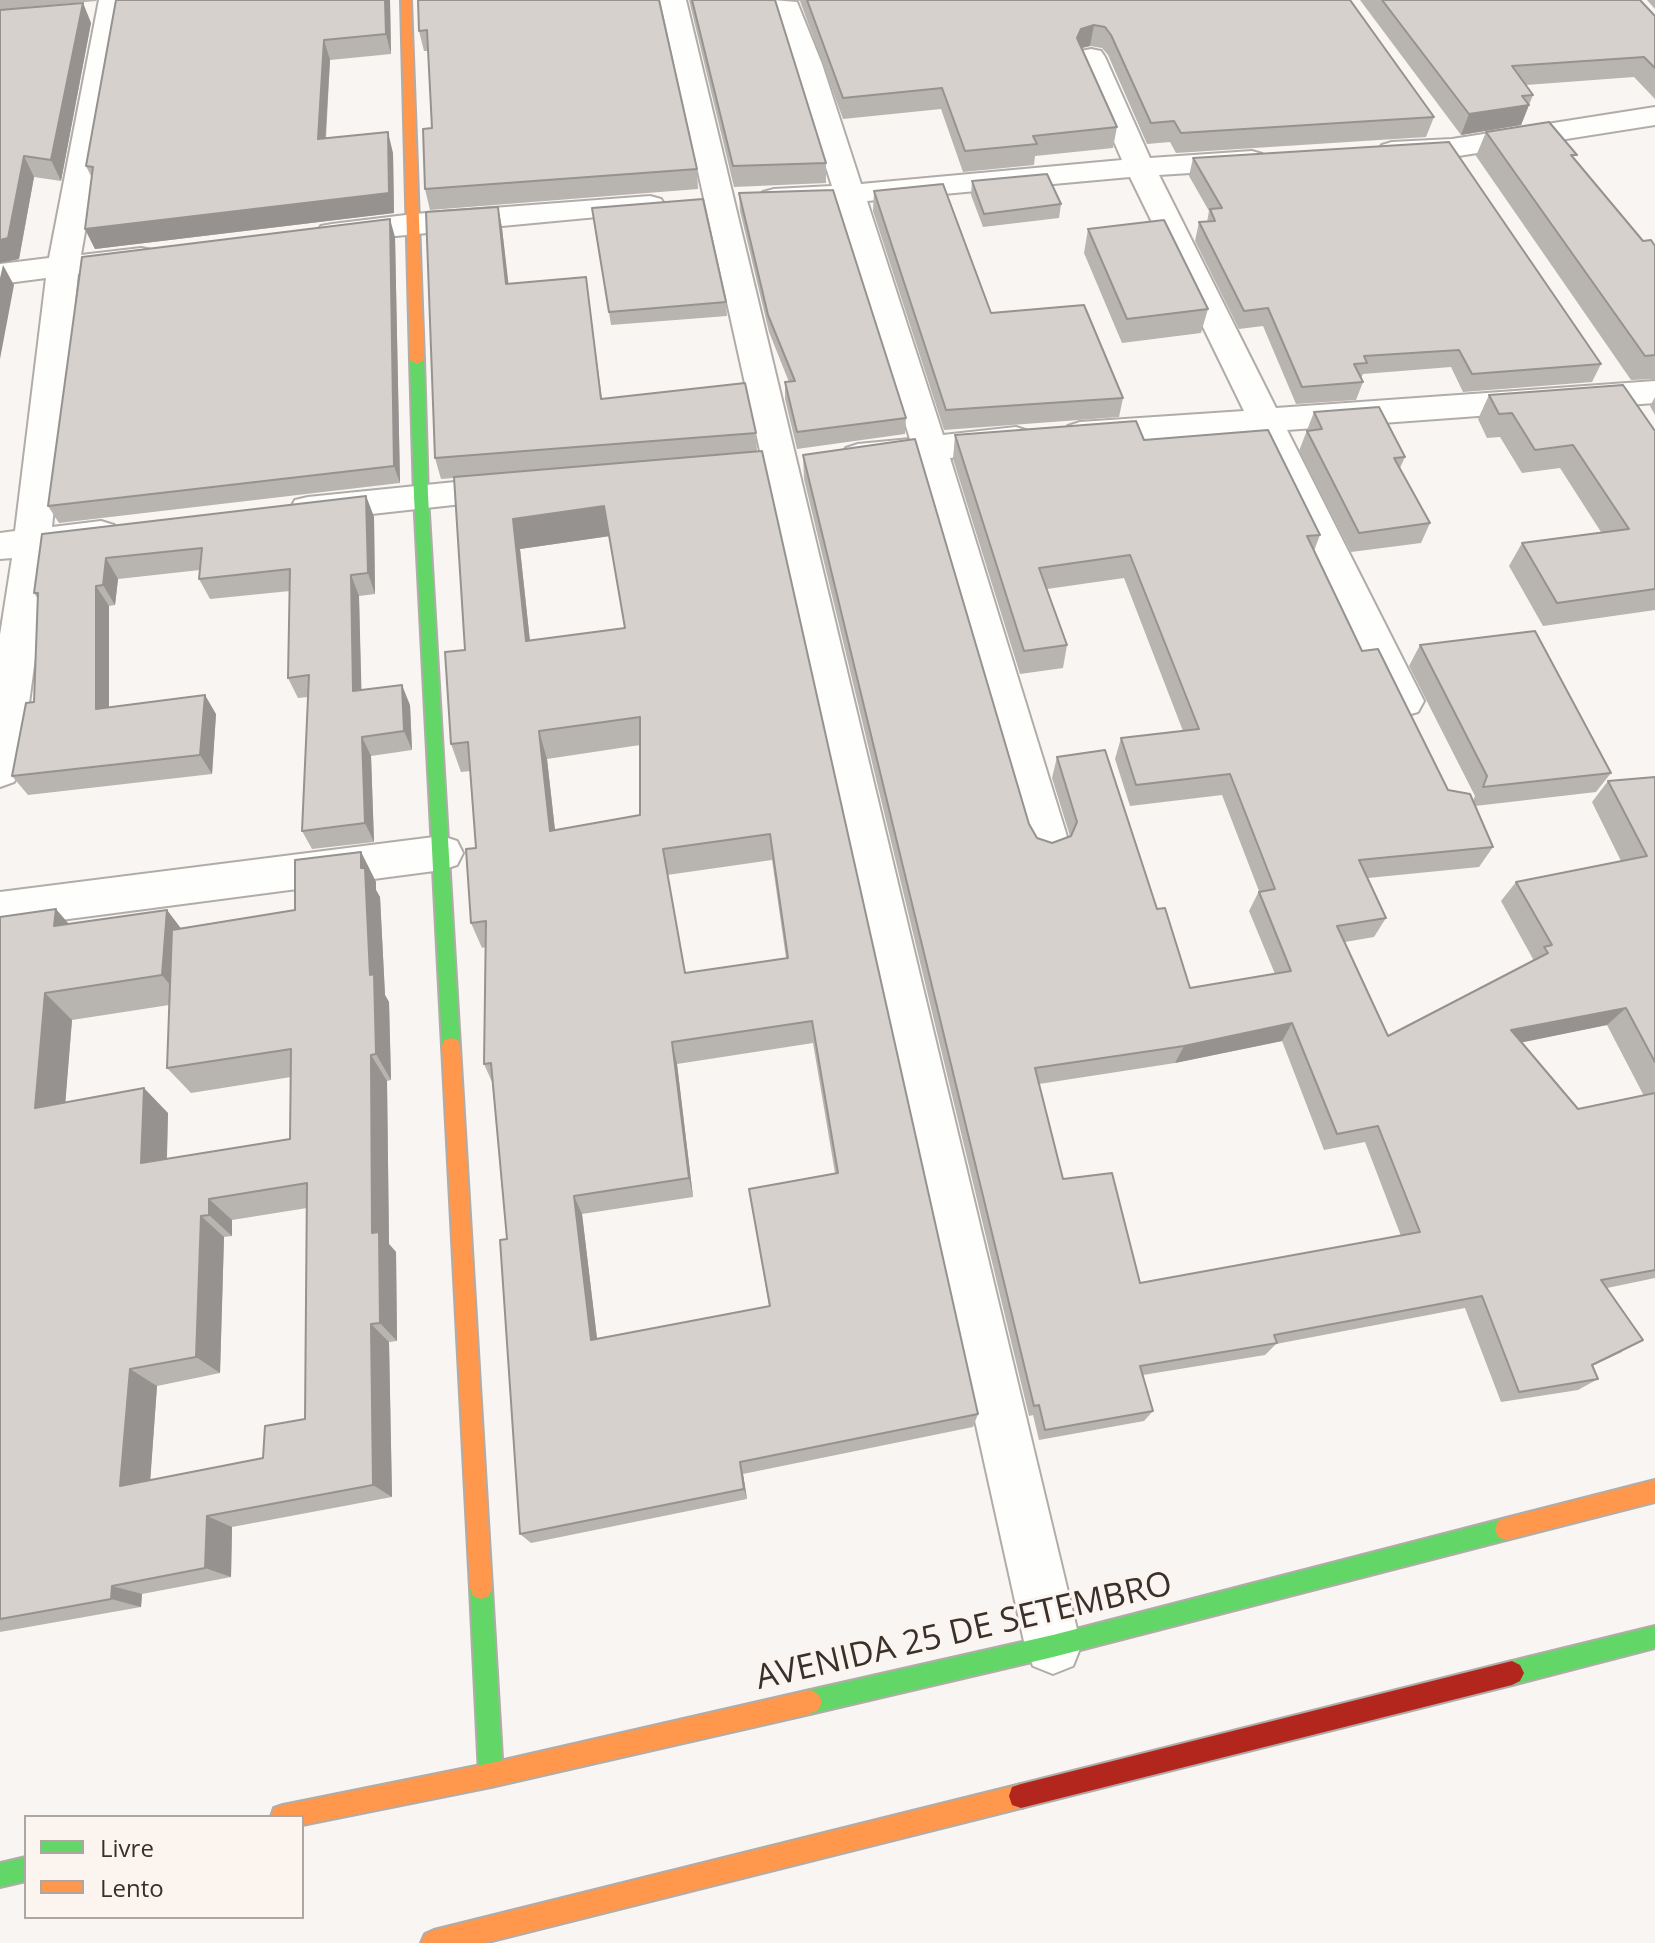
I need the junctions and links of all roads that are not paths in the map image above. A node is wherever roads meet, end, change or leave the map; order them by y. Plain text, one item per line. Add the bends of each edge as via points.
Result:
1 (406, 0) edge
2 (673, 0) edge
3 (784, 2) edge
4 (111, 8) edge
5 (1091, 57) dead end
6 (1655, 116) edge
7 (1444, 135) junction
8 (1359, 153) edge
9 (1281, 158) edge
10 (1140, 167) junction
11 (1470, 174) edge
12 (849, 194) junction
13 (694, 202) junction
14 (414, 223) junction
15 (307, 236) edge
16 (170, 253) edge
17 (63, 267) junction
18 (0, 274) edge
19 (1629, 395) edge
20 (1263, 420) junction
21 (929, 446) junction
22 (793, 464) junction
23 (547, 486) edge
24 (421, 496) junction
25 (281, 512) edge
26 (126, 531) edge
27 (16, 544) edge
28 (1417, 727) edge
29 (0, 771) edge
30 (1048, 843) edge
31 (442, 853) junction
32 (0, 910) edge
33 (1655, 1491) edge
34 (1655, 1637) edge
35 (1053, 1646) junction
36 (491, 1775) junction
37 (293, 1815) edge
38 (24, 1869) edge
39 (0, 1875) edge
40 (434, 1943) edge

1 - 14 main road
2 - 13 street
3 - 12 street
4 - 17 street
5 - 10 street
6 - 7 street
7 - 8 street
7 - 11 street
9 - 10 street
10 - 12 street
10 - 20 street
12 - 13 street
12 - 21 street
13 - 14 street
13 - 22 street
14 - 15 street
14 - 24 main road
16 - 17 street
17 - 18 street
17 - 27 street
19 - 20 street
20 - 21 street
20 - 28 street
21 - 22 street
21 - 30 street
22 - 35 street
23 - 24 street
24 - 25 street
24 - 31 main road
26 - 27 street
27 - 29 street
31 - 32 street
31 - 36 main road
33 - 35 main road, AVENIDA 25 DE SETEMBRO
34 - 40 main road
35 - 36 main road, AVENIDA 25 DE SETEMBRO
36 - 37 main road, AVENIDA 25 DE SETEMBRO
38 - 39 main road

